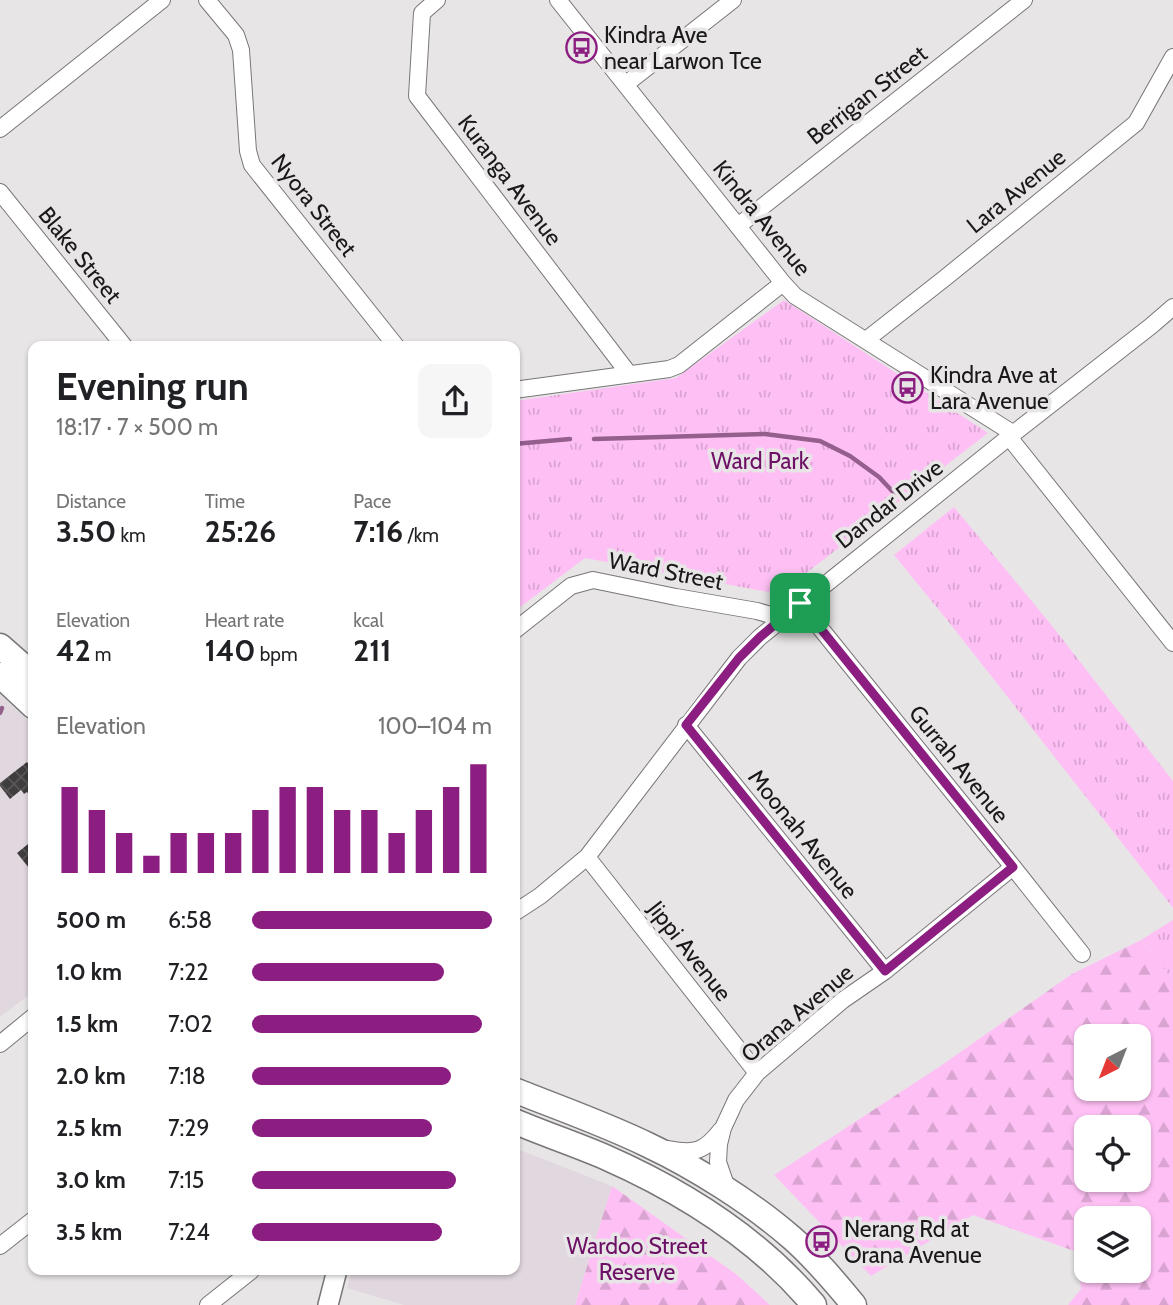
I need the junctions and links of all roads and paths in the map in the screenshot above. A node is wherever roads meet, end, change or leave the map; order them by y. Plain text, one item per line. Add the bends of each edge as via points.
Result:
1 (162, 0) edge
2 (207, 0) edge
3 (438, 0) edge
4 (558, 0) edge
5 (733, 0) edge
6 (1024, 0) edge
7 (1173, 57) edge
8 (625, 84) junction
9 (0, 129) edge
10 (0, 192) edge
11 (738, 226) junction
12 (783, 283) junction
13 (1173, 307) edge
14 (866, 340) junction
15 (120, 341) edge
16 (392, 341) edge
17 (629, 374) junction
18 (520, 389) edge
19 (1011, 435) junction
20 (800, 603) junction
21 (781, 618) junction
22 (520, 626) edge
23 (0, 631) edge
24 (1173, 643) edge
25 (12, 664) edge
26 (28, 696) edge
27 (686, 725) junction
28 (587, 857) junction
29 (1013, 867) junction
30 (520, 909) edge
31 (1082, 954) dead end
32 (885, 971) junction
33 (28, 1021) edge
34 (0, 1044) edge
35 (757, 1073) junction
36 (520, 1092) edge
37 (520, 1123) edge
38 (723, 1128) junction
39 (649, 1145) junction
40 (728, 1191) junction
41 (28, 1224) edge
42 (0, 1246) edge
43 (246, 1275) edge
44 (336, 1275) edge
45 (208, 1305) edge
46 (328, 1305) edge
47 (814, 1305) edge
48 (854, 1305) edge

1 - 9 street
2 - 16 street, Nyora Street via 236,35 241,50 248,151 253,165
3 - 17 street, Kuranga Avenue via 422,13 417,96
4 - 8 street, Kindra Avenue
5 - 8 street
6 - 11 street, Berrigan Street
7 - 14 street, Lara Avenue via 1136,123
8 - 11 street, Kindra Avenue
10 - 15 street, Blake Street
11 - 12 street, Kindra Avenue
12 - 14 street, Kindra Avenue via 795,296
12 - 17 street via 680,365
13 - 19 street, Dandar Drive
14 - 19 street, Kindra Avenue
17 - 18 street
19 - 20 street, Dandar Drive
19 - 24 street, Kindra Avenue
20 - 21 street, Dandar Drive
20 - 29 street, Gurrah Avenue
21 - 22 street, Ward Street via 593,580 571,586
21 - 27 street, Dandar Drive via 739,658
23 - 25 street
25 - 26 main road
27 - 28 street, Dandar Drive
27 - 32 street, Moonah Avenue
28 - 30 street, Dandar Drive
28 - 35 street, Jippi Avenue
29 - 31 street, Gurrah Avenue
29 - 32 street, Orana Avenue
32 - 35 street, Orana Avenue
33 - 34 street
35 - 38 street, Orana Avenue via 736,1100
36 - 39 main road
37 - 47 main road via 606,1157 675,1192 767,1258
38 - 39 street, Orana Avenue via 697,1151
38 - 40 street, Orana Avenue via 718,1158
39 - 40 main road
40 - 48 main road via 792,1238
41 - 42 street
43 - 45 street
44 - 46 street

